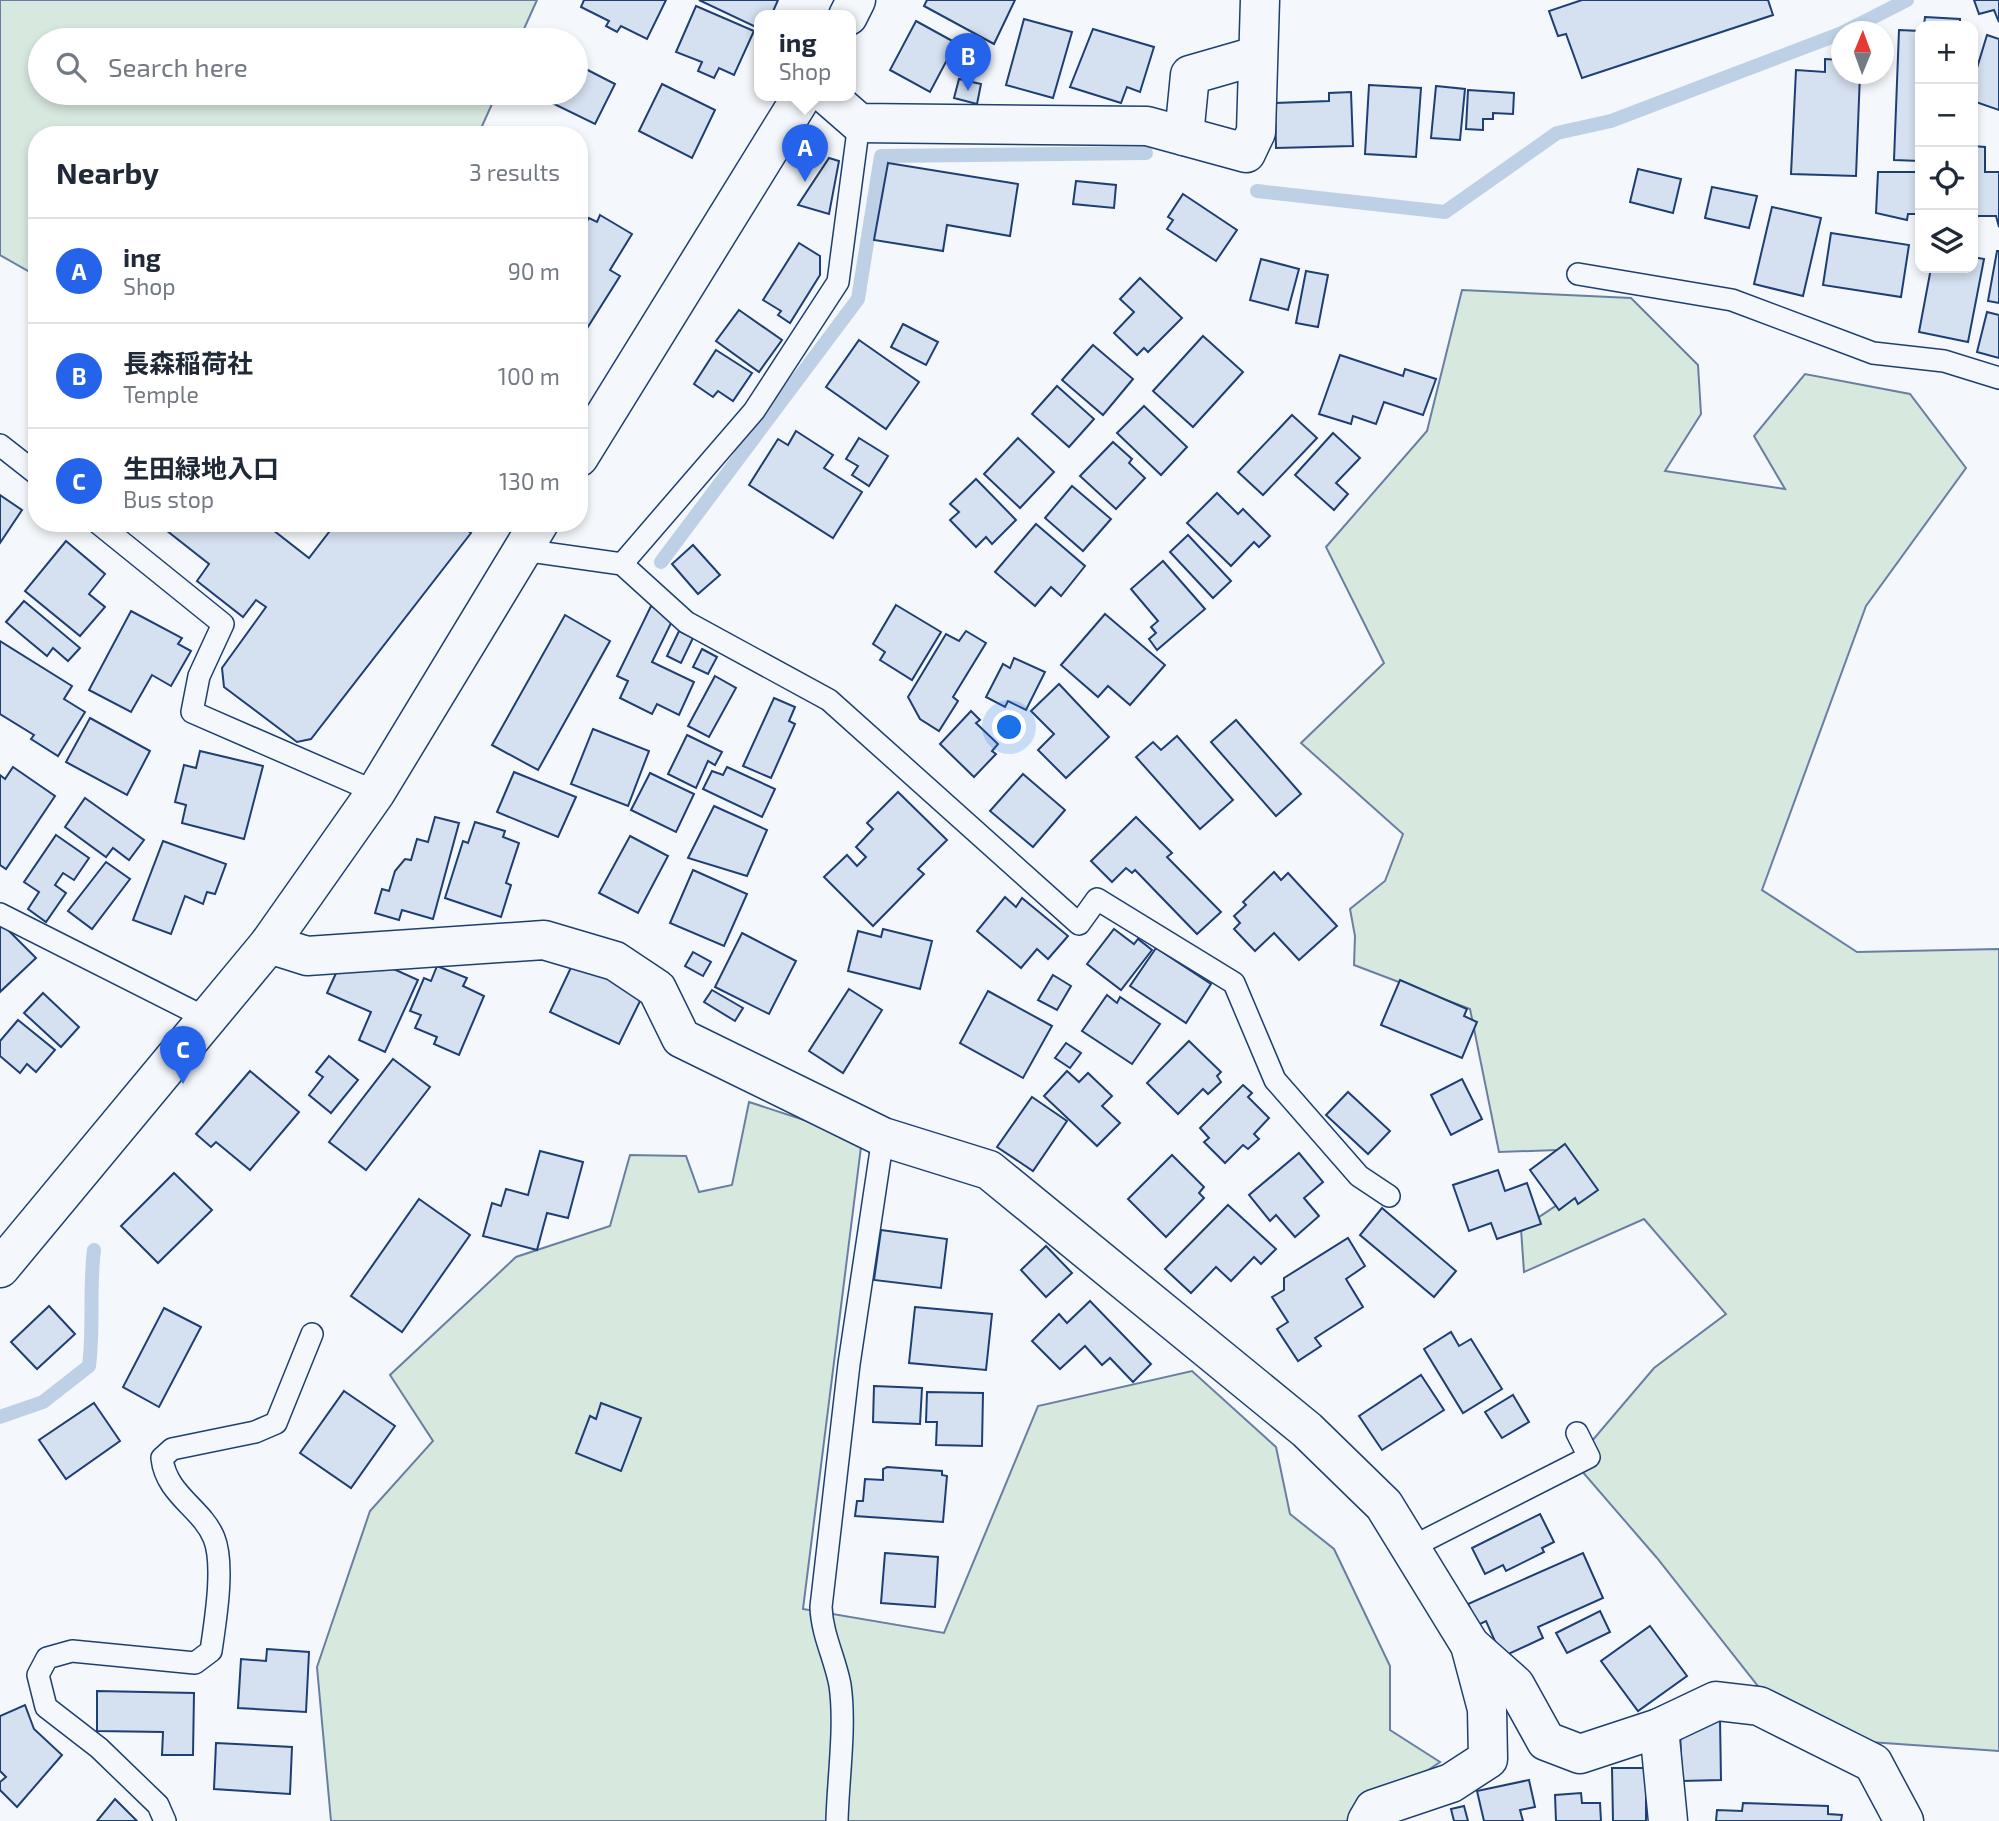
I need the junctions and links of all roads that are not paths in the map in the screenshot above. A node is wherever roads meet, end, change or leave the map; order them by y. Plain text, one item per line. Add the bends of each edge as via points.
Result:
1 (1260, 0) edge
2 (1256, 56) junction
3 (799, 101) edge
4 (834, 101) edge
5 (859, 123) junction
6 (1184, 136) junction
7 (1578, 275) dead end
8 (1999, 378) edge
9 (588, 442) edge
10 (0, 445) edge
11 (28, 467) edge
12 (109, 532) edge
13 (531, 537) edge
14 (622, 564) junction
15 (376, 792) junction
16 (0, 914) edge
17 (269, 944) junction
18 (206, 1018) junction
19 (883, 1137) junction
20 (1388, 1196) dead end
21 (0, 1268) edge
22 (312, 1334) dead end
23 (1577, 1433) dead end
24 (1410, 1548) junction
25 (1469, 1645) junction
26 (1659, 1728) junction
27 (165, 1821) edge
28 (836, 1821) edge
29 (1367, 1821) edge
30 (1668, 1821) edge
31 (1904, 1821) edge

1 - 2 street
2 - 6 street via 1190,75
2 - 6 street via 1255,132 1246,153
3 - 9 street
4 - 5 street
5 - 6 street via 1147,126
5 - 14 lane via 838,282 754,411
7 - 8 lane via 1732,300 1873,353 1944,361
10 - 11 lane
12 - 15 lane via 223,624 199,676 192,712
13 - 14 lane
13 - 15 street
14 - 20 lane via 686,622 829,701 1079,924 1097,899 1234,983 1275,1080 1359,1176
15 - 17 street
16 - 18 lane
17 - 18 street
17 - 19 street via 307,956 544,940 615,961 657,989 681,1038
18 - 21 street
19 - 24 street via 989,1170 1018,1192 1307,1430 1384,1505
19 - 28 lane via 849,1364 821,1607 822,1631 840,1686
22 - 27 lane via 276,1423 255,1432 172,1449 162,1458 164,1475 214,1538 218,1573 211,1651 195,1663 72,1651 47,1658 38,1675 46,1707 99,1748 158,1805
23 - 24 lane via 1589,1457
24 - 25 street
25 - 26 street via 1514,1685 1546,1741 1580,1754
25 - 29 street via 1487,1709 1488,1759 1451,1783 1374,1809
26 - 30 street
26 - 31 street via 1716,1701 1759,1706 1873,1763

